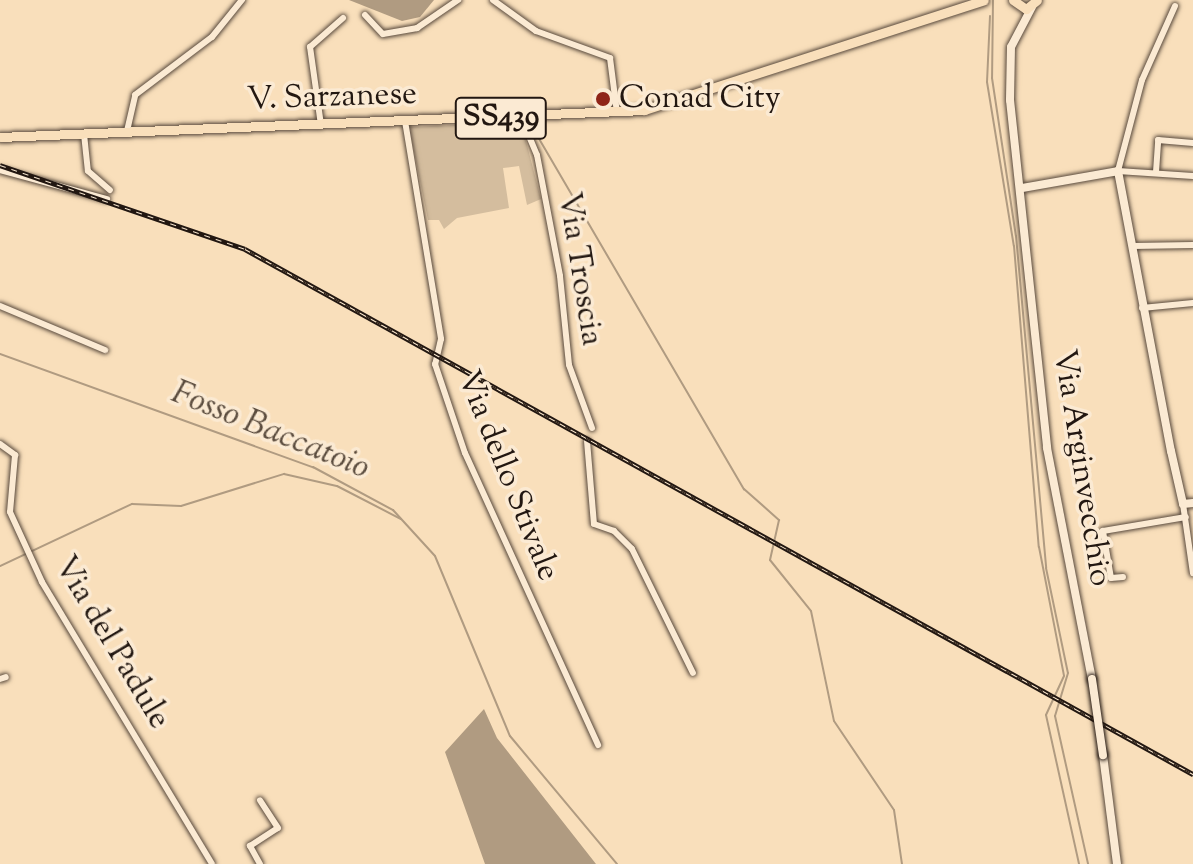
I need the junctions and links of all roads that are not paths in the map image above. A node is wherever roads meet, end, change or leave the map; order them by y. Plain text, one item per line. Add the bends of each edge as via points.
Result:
1 (242, 0) edge
2 (458, 0) edge
3 (493, 0) edge
4 (984, 0) edge
5 (1036, 2) edge
6 (1014, 3) edge
7 (1175, 6) dead end
8 (365, 15) dead end
9 (343, 18) dead end
10 (1018, 27) junction
11 (617, 113) junction
12 (521, 117) junction
13 (405, 121) junction
14 (321, 125) junction
15 (127, 131) junction
16 (84, 134) junction
17 (0, 137) edge
18 (1193, 143) edge
19 (0, 170) edge
20 (1118, 171) junction
21 (1156, 172) junction
22 (1193, 176) edge
23 (1022, 188) junction
24 (110, 190) dead end
25 (106, 200) dead end
26 (1193, 245) edge
27 (1133, 246) junction
28 (1193, 303) edge
29 (0, 306) edge
30 (1142, 308) junction
31 (105, 350) dead end
32 (592, 428) dead end
33 (587, 441) dead end
34 (0, 444) edge
35 (1188, 503) edge
36 (1186, 517) junction
37 (1193, 573) edge
38 (1123, 577) dead end
39 (693, 673) dead end
40 (598, 745) dead end
41 (260, 800) dead end
42 (212, 864) edge
43 (260, 864) edge
44 (1117, 864) edge

1 - 15 street via 212,37 135,95
2 - 8 street via 417,28 383,34
3 - 11 street via 536,31 610,58
4 - 11 main road, V. Sarzanese / SS439 via 681,101
5 - 6 main road
5 - 10 main road
6 - 10 main road
7 - 20 street via 1142,80
9 - 14 street via 310,47
10 - 23 main road, Via Arginvecchio via 1008,68
11 - 12 main road, V. Sarzanese / SS439
12 - 13 main road, V. Sarzanese / SS439
12 - 32 street, Via Troscia via 537,155 560,276 569,365
13 - 14 main road, V. Sarzanese / SS439
13 - 40 street, Via dello Stivale via 441,339 435,364 465,453
14 - 15 main road, V. Sarzanese / SS439
15 - 16 main road, V. Sarzanese / SS439
16 - 17 main road, V. Sarzanese / SS439
16 - 24 street via 88,171
18 - 21 street via 1158,140
19 - 25 street
20 - 21 street
20 - 23 main road
20 - 27 main road
21 - 22 street
23 - 44 main road, Via Arginvecchio, bridge via 1047,448 1092,679
26 - 27 street
27 - 30 main road
28 - 30 street
29 - 31 street
30 - 35 main road
33 - 39 street via 594,524 614,531 632,549
34 - 42 street, Via del Padule via 15,455 10,512 30,554
35 - 36 street
36 - 37 street
36 - 38 street via 1103,531 1111,578
41 - 43 street via 278,828 250,846

